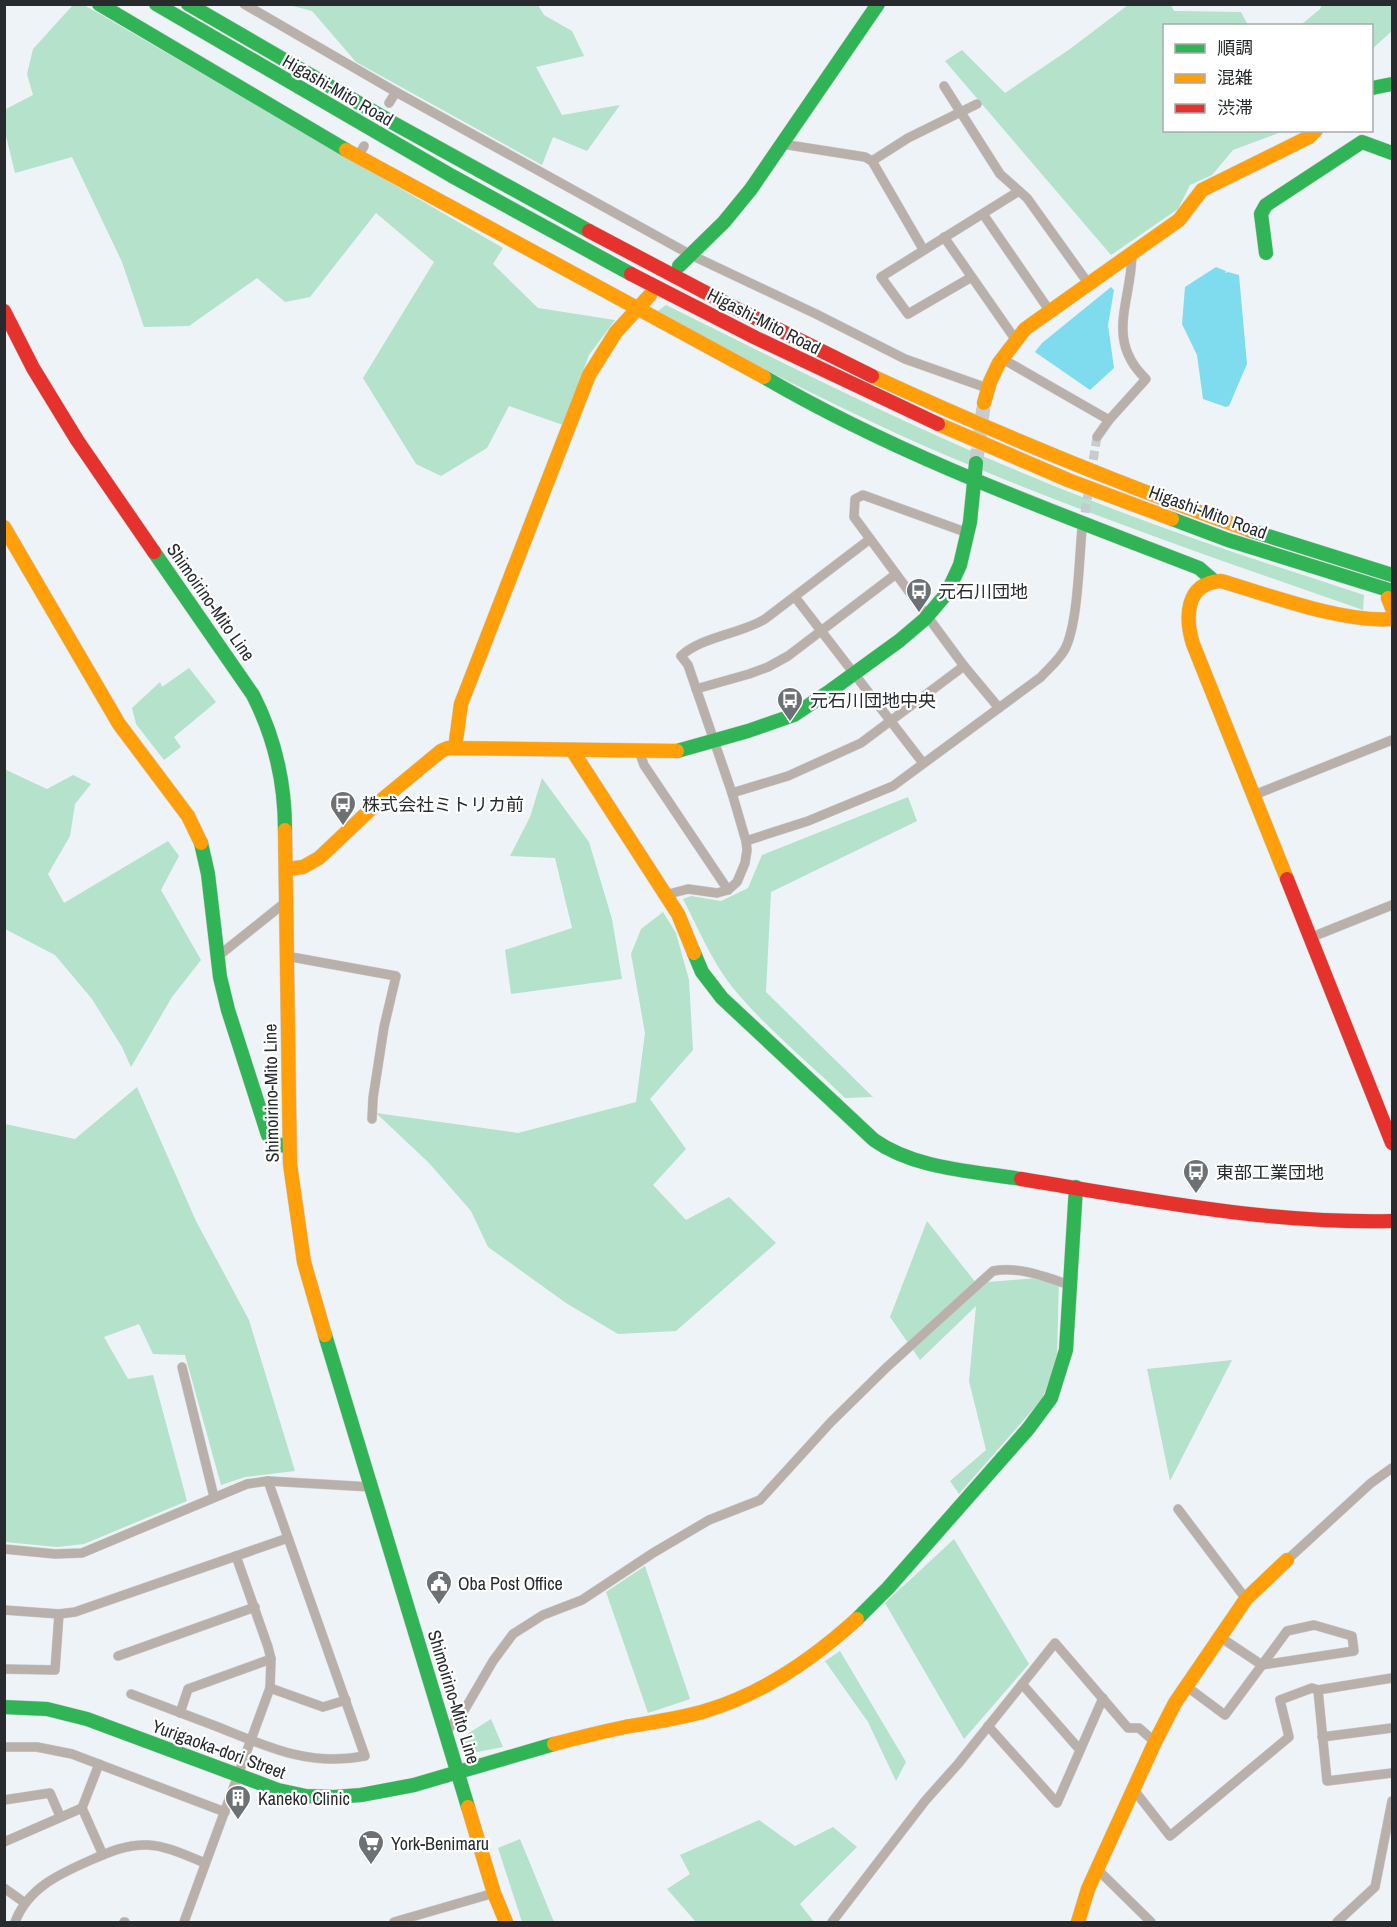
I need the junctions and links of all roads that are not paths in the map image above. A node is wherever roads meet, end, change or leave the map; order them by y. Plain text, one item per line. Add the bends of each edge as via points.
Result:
1 (99, 4) edge
2 (156, 4) edge
3 (188, 4) edge
4 (244, 4) edge
5 (878, 4) edge
6 (1392, 84) edge
7 (944, 86) dead end
8 (1373, 88) edge
9 (396, 92) junction
10 (389, 103) dead end
11 (977, 104) dead end
12 (961, 114) junction
13 (1314, 132) edge
14 (782, 144) junction
15 (1392, 153) edge
16 (872, 161) junction
17 (1019, 191) junction
18 (984, 214) junction
19 (944, 237) junction
20 (923, 249) junction
21 (1132, 253) junction
22 (1266, 253) dead end
23 (691, 255) junction
24 (678, 266) dead end
25 (970, 278) junction
26 (1088, 283) junction
27 (650, 295) dead end
28 (636, 308) junction
29 (1050, 310) junction
30 (4, 311) edge
31 (1015, 339) junction
32 (1001, 358) junction
33 (987, 388) junction
34 (984, 403) tunnel mouth
35 (1109, 420) junction
36 (1097, 437) tunnel mouth
37 (976, 463) tunnel mouth
38 (974, 479) junction
39 (4, 528) edge
40 (1082, 530) tunnel mouth
41 (968, 533) junction
42 (870, 539) junction
43 (1392, 567) edge
44 (897, 574) junction
45 (1214, 581) junction
46 (795, 597) junction
47 (1391, 599) edge
48 (928, 616) junction
49 (1392, 619) edge
50 (822, 631) junction
51 (964, 666) junction
52 (855, 673) junction
53 (696, 689) junction
54 (999, 708) junction
55 (890, 722) junction
56 (1392, 740) edge
57 (713, 742) junction
58 (455, 748) junction
59 (572, 750) junction
60 (639, 751) junction
61 (923, 764) junction
62 (732, 793) junction
63 (1254, 795) junction
64 (746, 841) junction
65 (287, 869) junction
66 (728, 890) junction
67 (665, 895) junction
68 (287, 901) junction
69 (1392, 905) edge
70 (1312, 937) junction
71 (286, 956) junction
72 (217, 957) junction
73 (372, 1119) dead end
74 (1392, 1143) edge
75 (289, 1147) junction
76 (1076, 1187) junction
77 (1392, 1221) edge
78 (1070, 1285) junction
79 (182, 1367) dead end
80 (1392, 1468) edge
81 (268, 1481) junction
82 (370, 1486) junction
83 (214, 1497) junction
84 (1178, 1509) dead end
85 (288, 1538) junction
86 (4, 1549) edge
87 (237, 1556) junction
88 (1287, 1560) joint
89 (1246, 1599) junction
90 (255, 1607) junction
91 (4, 1610) edge
92 (59, 1614) junction
93 (1220, 1637) junction
94 (118, 1656) dead end
95 (271, 1659) junction
96 (1262, 1665) junction
97 (4, 1669) edge
98 (1392, 1678) edge
99 (1022, 1684) junction
100 (1186, 1686) junction
101 (270, 1688) junction
102 (1318, 1690) junction
103 (131, 1694) dead end
104 (1103, 1698) junction
105 (346, 1700) junction
106 (4, 1707) edge
107 (180, 1713) junction
108 (988, 1726) junction
109 (1392, 1728) edge
110 (446, 1732) junction
111 (1322, 1737) junction
112 (252, 1741) junction
113 (1155, 1742) junction
114 (4, 1747) edge
115 (1080, 1750) junction
116 (99, 1764) junction
117 (458, 1771) junction
118 (1392, 1773) edge
119 (238, 1777) junction
120 (1134, 1790) junction
121 (4, 1800) edge
122 (1392, 1801) edge
123 (82, 1808) junction
124 (225, 1812) junction
125 (60, 1816) junction
126 (4, 1842) edge
127 (103, 1855) junction
128 (205, 1863) junction
129 (1097, 1869) junction
130 (4, 1888) edge
131 (494, 1893) junction
132 (25, 1904) junction
133 (15, 1923) edge
134 (184, 1923) edge
135 (394, 1923) edge
136 (506, 1923) edge
137 (832, 1923) edge
138 (1078, 1923) edge
139 (1151, 1923) edge
140 (1337, 1923) edge

1 - 28 main road
2 - 47 main road, Higashi-Mito Road via 597,256 866,391 1155,513
3 - 43 main road, Higashi-Mito Road via 605,240 873,376 1160,498 1262,535
4 - 9 street
5 - 14 main road
6 - 8 main road
7 - 12 street
9 - 10 street
9 - 23 street
11 - 12 street
12 - 16 street via 908,138
12 - 17 street via 1000,174
13 - 21 main road via 1210,185 1179,220
14 - 16 street
14 - 23 main road via 737,207
15 - 22 main road via 1362,142 1266,205 1261,214
16 - 20 street
17 - 18 street
17 - 26 street
18 - 19 street
18 - 29 street
19 - 20 street
19 - 25 street
20 - 25 street via 881,277 908,314
21 - 26 main road
21 - 35 street via 1122,323 1126,353 1146,379
23 - 24 main road
23 - 33 street via 905,360
25 - 31 street
26 - 29 main road
27 - 28 main road
28 - 38 main road via 759,376
28 - 58 main road via 607,342 589,375 461,704
29 - 31 main road
30 - 65 main road, Shimoirino-Mito Line via 77,440 261,709 282,773
31 - 32 main road
32 - 33 main road
32 - 35 street
33 - 34 main road
35 - 36 street
37 - 38 main road
38 - 41 main road
38 - 45 main road via 1199,568
39 - 72 main road via 119,724 188,816 202,846 208,874
40 - 54 street via 1074,611 1065,649 1041,677
41 - 42 street via 863,495 855,500 854,517
41 - 48 main road via 954,580
42 - 44 street
42 - 46 street
44 - 48 street
44 - 50 street
45 - 49 main road via 1362,619
45 - 63 main road via 1195,594 1187,621
46 - 50 street
46 - 53 street via 752,627 689,648 681,656
48 - 51 street
48 - 52 main road
50 - 52 street
50 - 53 street via 768,667
51 - 54 street
51 - 55 street
52 - 55 street
52 - 57 main road via 824,697 786,718
53 - 57 street
54 - 61 street
55 - 61 street
55 - 62 street via 861,743 788,776
56 - 63 street
57 - 60 main road via 675,751
57 - 62 street
58 - 59 main road
58 - 65 main road via 441,751 311,864
59 - 60 main road
59 - 67 main road
60 - 66 street via 644,765
61 - 64 street via 893,786
62 - 64 street
63 - 70 main road
64 - 66 street via 741,873
65 - 68 main road, Shimoirino-Mito Line
66 - 67 street via 717,893 688,889
67 - 76 main road via 686,931 702,972 722,998 880,1144 922,1162
68 - 71 main road, Shimoirino-Mito Line
68 - 72 street
69 - 70 street
70 - 74 main road
71 - 73 street via 396,976 384,1027
71 - 75 main road, Shimoirino-Mito Line
72 - 75 main road via 228,1010 268,1135 274,1143
75 - 82 main road, Shimoirino-Mito Line via 293,1206 308,1278
76 - 77 main road via 1278,1218
76 - 78 main road, Yurigaoka-dori Street
78 - 110 street via 1007,1268 993,1271 831,1422 760,1500 709,1520 582,1600 543,1615 513,1634
78 - 117 main road, Yurigaoka-dori Street via 1062,1365 1045,1407 863,1614 820,1650 791,1671 719,1707 611,1730
79 - 83 street
80 - 88 street
81 - 82 street
81 - 83 street via 247,1484
81 - 85 street
82 - 110 main road, Shimoirino-Mito Line
83 - 86 street via 82,1553
84 - 89 street
85 - 87 street
85 - 105 street
87 - 90 street
87 - 92 street via 100,1605
88 - 89 main road
89 - 93 main road
90 - 94 street
90 - 95 street
91 - 92 street
92 - 97 street via 55,1670
93 - 96 street
93 - 100 main road
95 - 101 street
95 - 107 street via 188,1689
96 - 96 street via 1354,1651 1352,1636 1314,1626 1287,1631
96 - 100 street via 1225,1715
98 - 102 street
99 - 104 street via 1055,1643
99 - 108 street
99 - 115 street
100 - 113 main road
101 - 105 street via 323,1707
101 - 112 street
102 - 111 street
102 - 120 street via 1312,1688 1280,1700 1289,1737 1170,1836
103 - 107 street
104 - 113 street via 1128,1728 1139,1728
104 - 115 street
105 - 112 street via 365,1756 347,1760 307,1758
106 - 119 main road, Yurigaoka-dori Street via 45,1708 72,1714
107 - 112 street
108 - 115 street via 1057,1803
108 - 137 street
109 - 111 street
110 - 117 main road, Shimoirino-Mito Line
111 - 118 street via 1327,1781
112 - 119 street
113 - 120 main road
114 - 116 street via 56,1750
116 - 123 street
116 - 124 street
117 - 119 main road, Yurigaoka-dori Street via 383,1793 332,1798 295,1795
117 - 131 main road, Shimoirino-Mito Line
119 - 124 street
120 - 129 main road
121 - 125 street via 50,1793
122 - 140 street via 1375,1887
123 - 125 street
123 - 127 street
124 - 128 street
125 - 126 street
127 - 128 street via 131,1846 156,1846
127 - 132 street via 48,1881
128 - 134 street
129 - 138 main road
129 - 139 street
130 - 132 street
131 - 135 street
131 - 136 main road, Shimoirino-Mito Line
132 - 133 street

